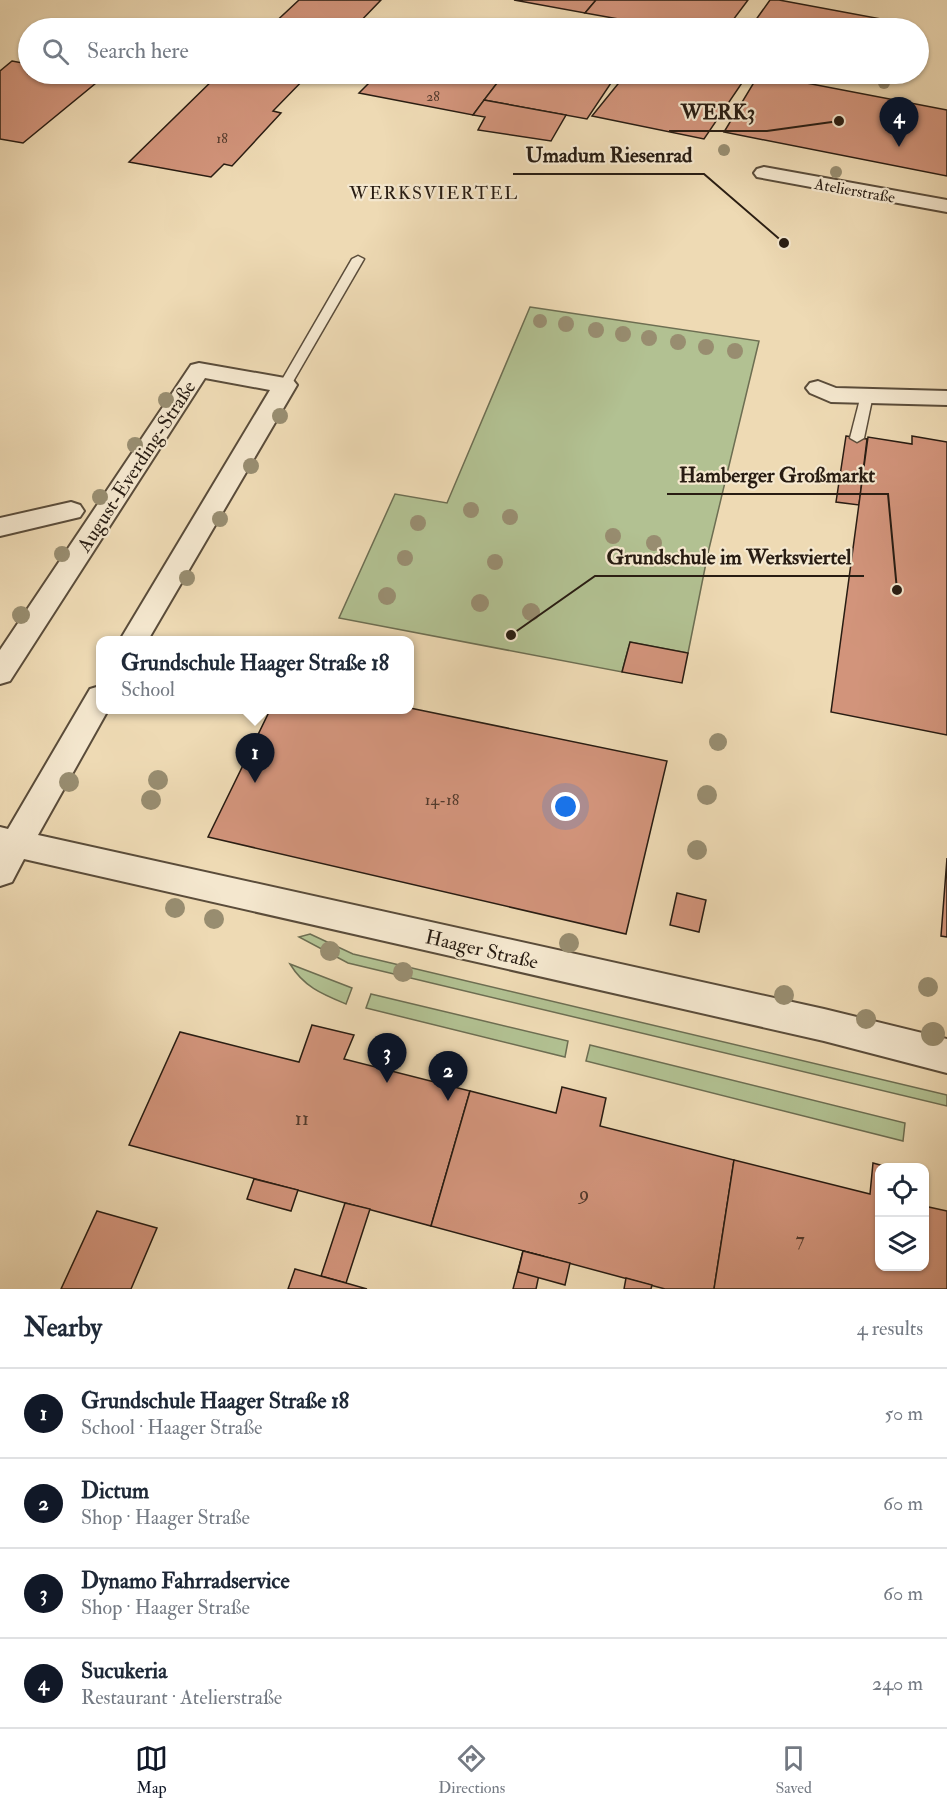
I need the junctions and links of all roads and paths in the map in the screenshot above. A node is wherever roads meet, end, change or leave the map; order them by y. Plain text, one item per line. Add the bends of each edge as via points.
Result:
1 (764, 173) dead end
2 (947, 206) edge
3 (358, 259) dead end
4 (285, 385) junction
5 (818, 388) dead end
6 (867, 395) junction
7 (947, 398) edge
8 (857, 438) dead end
9 (71, 512) dead end
10 (0, 527) edge
11 (136, 636) edge
12 (0, 673) edge
13 (96, 704) edge
14 (5, 852) edge
15 (947, 1056) edge

1 - 2 street, Atelierstraße
3 - 4 lane
4 - 11 street
4 - 12 street, August-Everding-Straße via 199,370
5 - 6 street via 831,394
6 - 7 street
6 - 8 lane
9 - 10 street
13 - 14 street
14 - 15 street, Haager Straße via 824,1025

